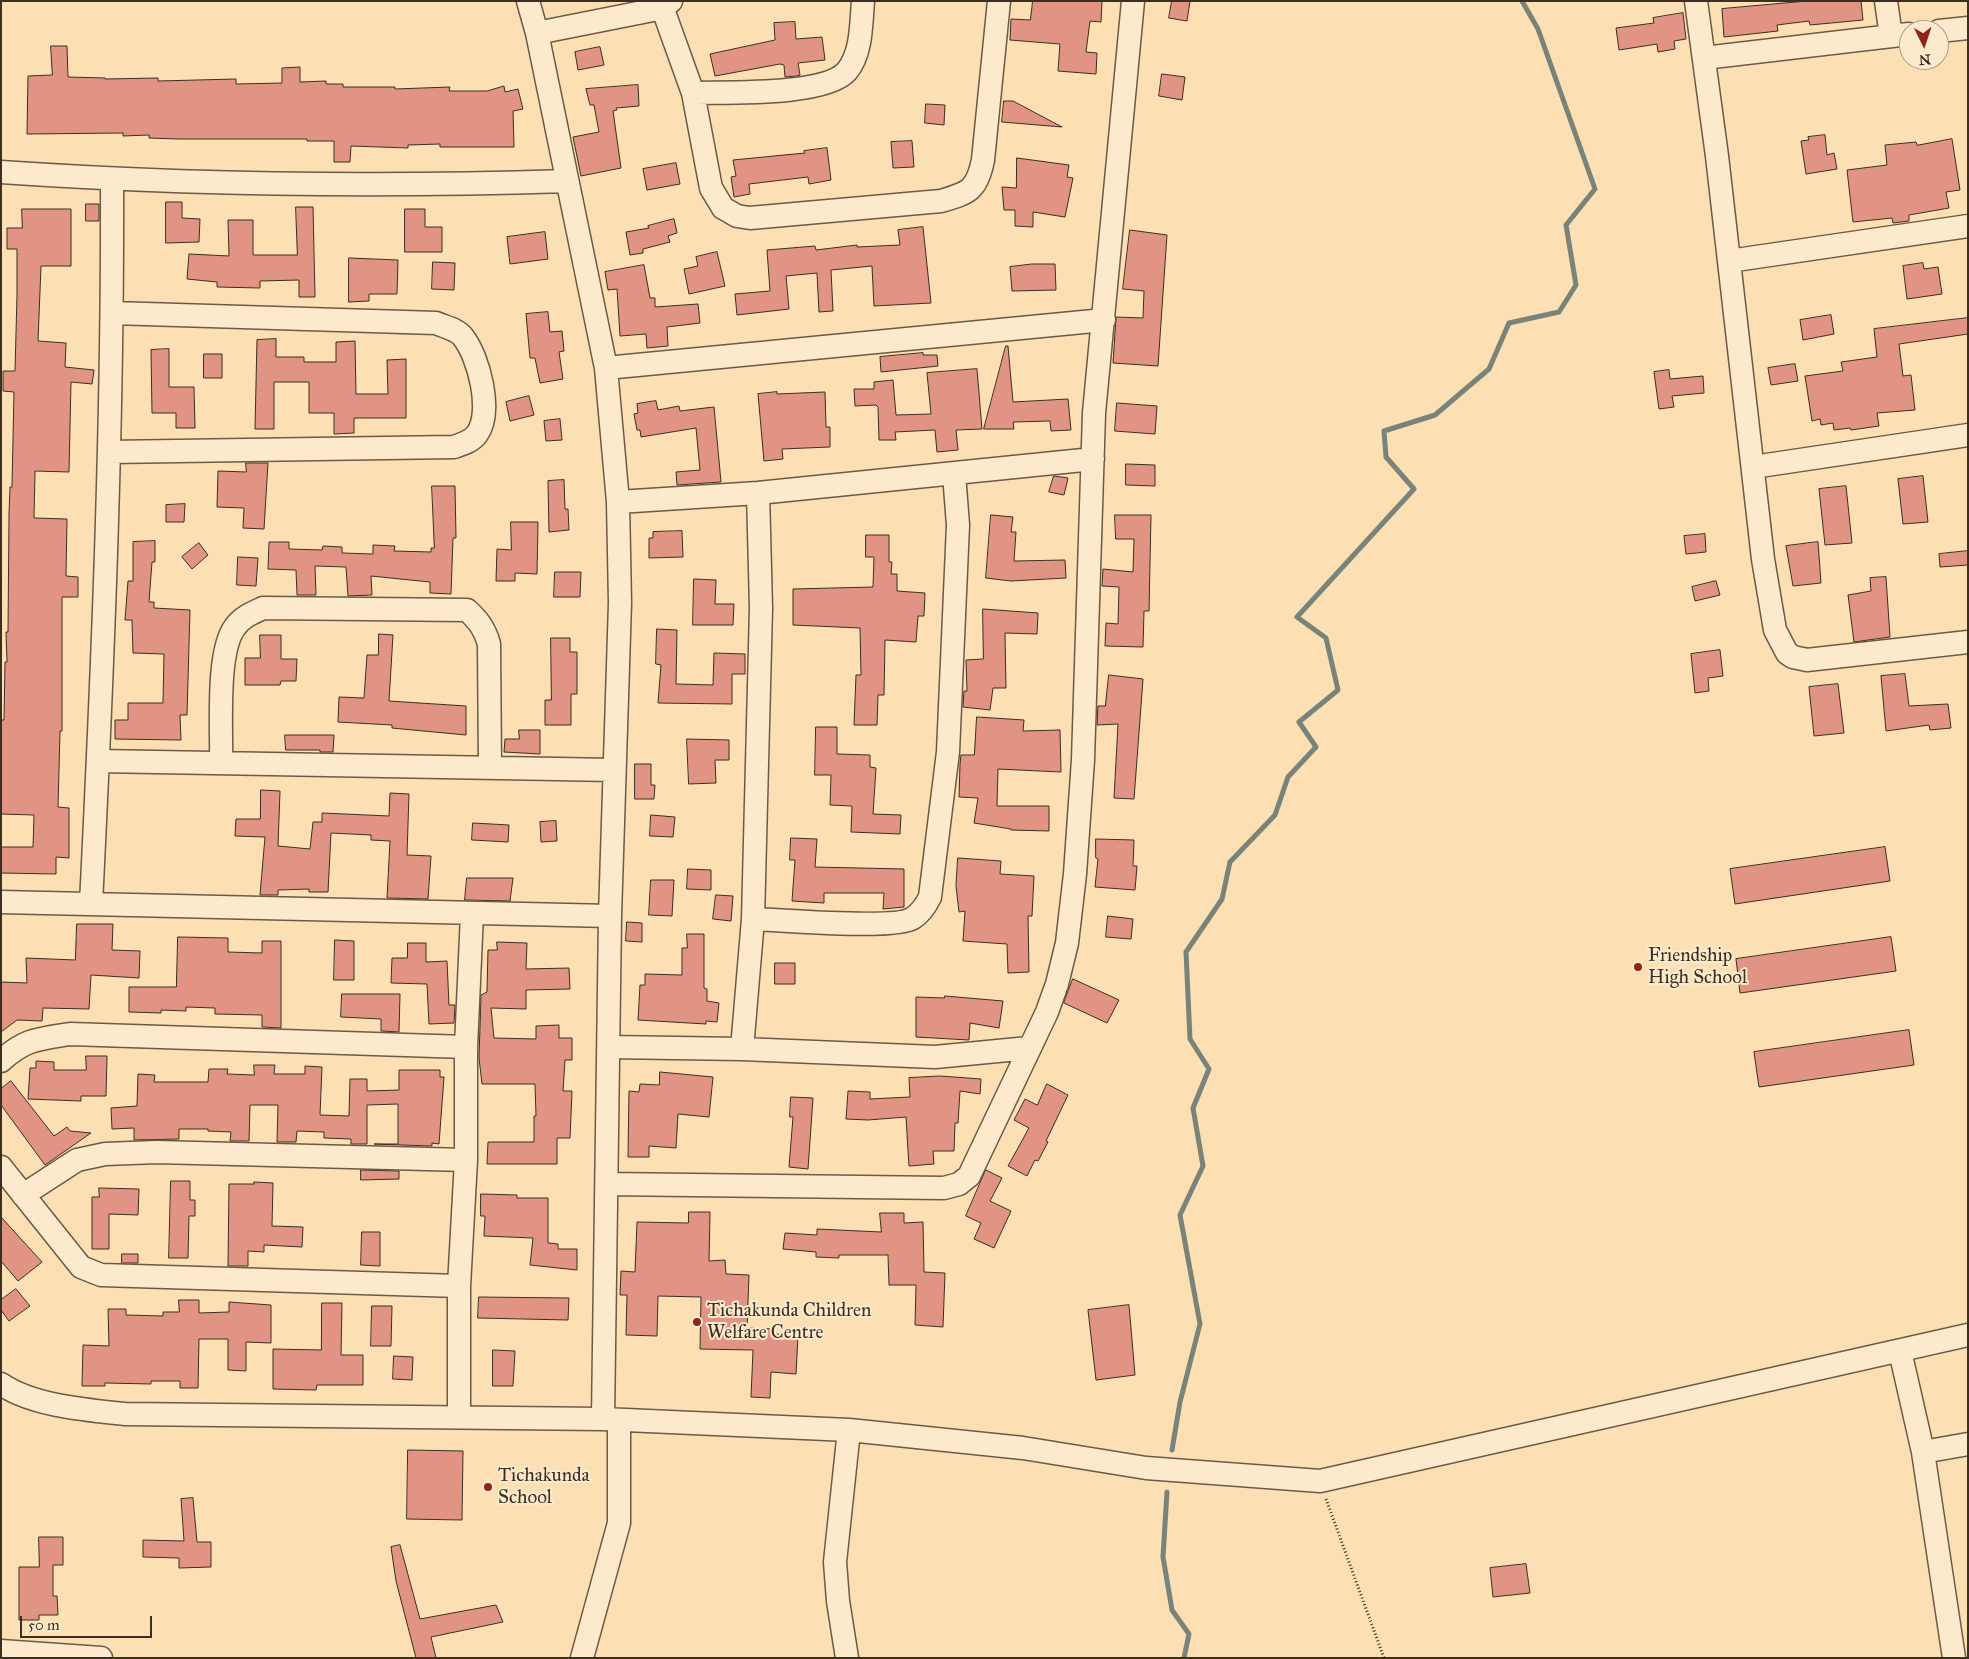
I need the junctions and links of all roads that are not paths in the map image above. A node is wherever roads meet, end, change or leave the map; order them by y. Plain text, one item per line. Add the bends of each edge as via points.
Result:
1 (528, 1) edge
2 (863, 1) edge
3 (998, 1) edge
4 (1133, 1) edge
5 (1696, 1) edge
6 (1886, 1) edge
7 (665, 4) edge
8 (1968, 28) edge
9 (1949, 30) edge
10 (537, 33) junction
11 (1899, 33) edge
12 (1899, 35) edge
13 (1704, 58) junction
14 (693, 93) junction
15 (1, 172) edge
16 (112, 179) junction
17 (567, 181) junction
18 (1968, 226) edge
19 (1729, 261) junction
20 (113, 313) junction
21 (1104, 320) junction
22 (606, 368) junction
23 (1968, 435) edge
24 (109, 452) junction
25 (1092, 459) junction
26 (1753, 467) junction
27 (954, 474) junction
28 (758, 493) junction
29 (618, 502) junction
30 (1968, 642) edge
31 (98, 761) junction
32 (221, 762) junction
33 (490, 768) junction
34 (614, 770) junction
35 (1, 902) edge
36 (91, 904) junction
37 (472, 914) junction
38 (610, 916) junction
39 (753, 919) junction
40 (466, 1047) junction
41 (609, 1047) junction
42 (742, 1048) junction
43 (1029, 1048) junction
44 (1, 1061) edge
45 (466, 1160) junction
46 (1, 1167) edge
47 (607, 1184) junction
48 (23, 1195) junction
49 (459, 1286) junction
50 (1968, 1335) edge
51 (1900, 1351) junction
52 (1, 1384) edge
53 (459, 1416) junction
54 (611, 1419) junction
55 (849, 1430) junction
56 (1968, 1444) edge
57 (1922, 1452) junction
58 (1, 1651) edge
59 (101, 1658) edge
60 (582, 1658) edge
61 (847, 1658) edge
62 (1954, 1658) edge

1 - 10 street
2 - 14 street via 856,56 847,71 827,85
3 - 14 street via 979,177 973,188 941,201 750,218 737,216 722,208 711,188
4 - 21 street
5 - 13 street
6 - 11 street
7 - 10 street
7 - 14 street
8 - 9 street
10 - 17 street
12 - 13 street
13 - 19 street
15 - 16 street
16 - 17 street via 399,184
16 - 20 street
17 - 22 street
18 - 19 street
19 - 26 street
20 - 24 street
20 - 24 street via 436,323 455,330 471,351 478,367 484,412 477,435 454,447
21 - 22 street
21 - 25 street
22 - 29 street
23 - 26 street
24 - 31 street
25 - 27 street
25 - 43 street via 1083,760 1073,893 1067,942 1057,984
26 - 30 street via 1774,630 1787,653 1813,660
27 - 28 street
27 - 39 street via 958,525 948,752 930,897 926,906 913,918 890,924
28 - 29 street
28 - 39 street via 761,608
29 - 34 street via 620,603
31 - 32 street
31 - 36 street
32 - 33 street
32 - 33 street via 224,655 234,628 244,617 263,608 467,610 486,633 489,644
33 - 34 street
34 - 38 street
35 - 36 street
36 - 37 street
37 - 38 street
37 - 40 street
38 - 41 street
39 - 42 street
40 - 44 street via 70,1034 18,1046
40 - 45 street
41 - 42 street
41 - 47 street
42 - 43 street via 935,1057
43 - 47 street via 969,1176 959,1184 944,1188
45 - 48 street via 157,1152 105,1154 77,1160
45 - 49 street
46 - 48 street
47 - 54 street
48 - 49 street via 81,1266 102,1275
49 - 53 street
50 - 51 street
51 - 55 street via 1320,1481 1146,1468 1023,1448
51 - 57 street
52 - 53 street via 16,1395 86,1410 125,1414
53 - 54 street
54 - 55 street
54 - 60 street via 619,1523
55 - 61 street via 835,1562
56 - 57 street
57 - 62 street
58 - 59 street

